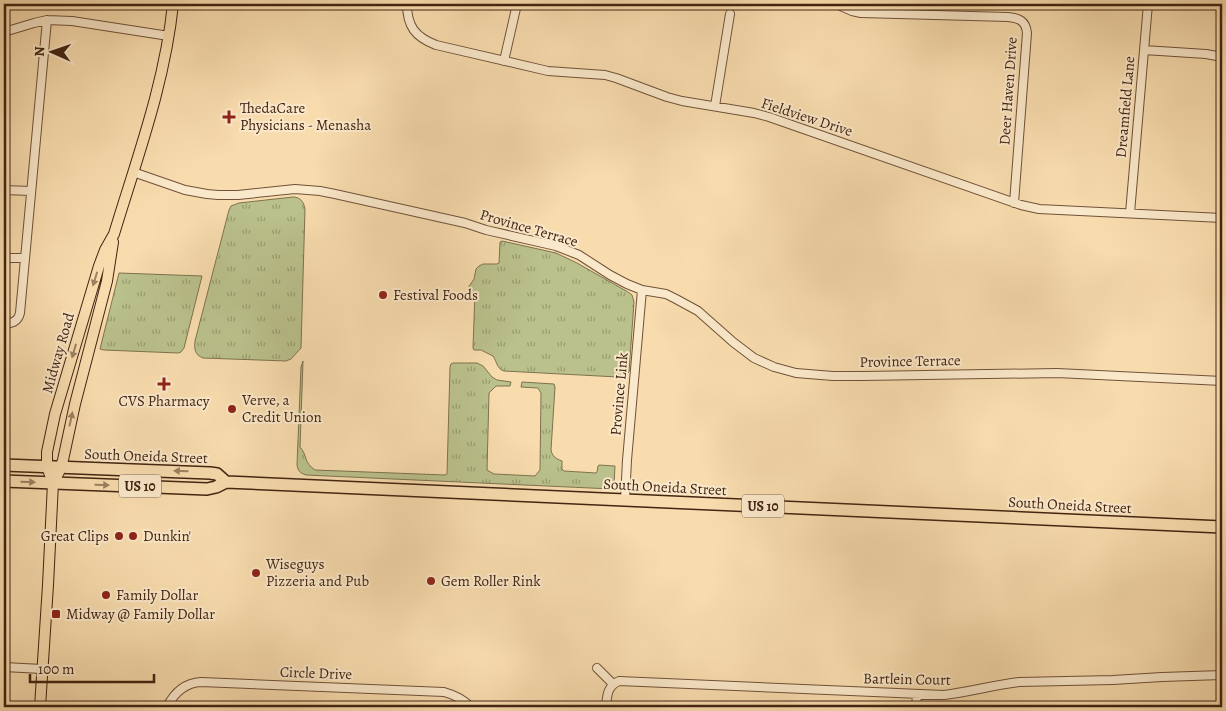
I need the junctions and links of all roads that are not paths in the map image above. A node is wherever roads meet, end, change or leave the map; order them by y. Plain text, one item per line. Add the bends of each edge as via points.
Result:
1 (172, 4) edge
2 (407, 4) edge
3 (517, 4) edge
4 (836, 4) edge
5 (1148, 4) edge
6 (730, 14) dead end
7 (47, 20) junction
8 (4, 32) edge
9 (169, 36) junction
10 (1144, 50) junction
11 (1222, 57) edge
12 (504, 61) junction
13 (715, 106) junction
14 (133, 172) junction
15 (4, 190) edge
16 (32, 191) junction
17 (1014, 203) junction
18 (1130, 213) junction
19 (1222, 218) edge
20 (114, 234) junction
21 (4, 258) edge
22 (25, 258) junction
23 (642, 290) junction
24 (4, 324) edge
25 (1222, 381) edge
26 (4, 465) edge
27 (48, 467) junction
28 (61, 467) junction
29 (4, 481) edge
30 (226, 482) junction
31 (53, 483) junction
32 (625, 500) junction
33 (1222, 528) edge
34 (4, 667) edge
35 (597, 668) dead end
36 (42, 669) junction
37 (1222, 675) edge
38 (613, 684) junction
39 (917, 694) junction
40 (40, 707) edge
41 (167, 707) edge
42 (471, 707) edge
43 (606, 707) edge
44 (916, 707) edge

1 - 9 main road, Midway Road
2 - 12 street, Fieldview Drive via 410,23 421,38 436,45
3 - 12 street
4 - 17 street, Deer Haven Drive via 861,13 1014,17 1023,21 1027,33
5 - 10 street, Dreamfield Lane
6 - 13 street
7 - 8 street
7 - 9 street
7 - 16 street
9 - 14 main road, Midway Road via 158,88
10 - 11 street
10 - 18 street, Dreamfield Lane
12 - 13 street, Fieldview Drive via 555,72 605,75 682,101
13 - 17 street, Fieldview Drive via 770,117
14 - 20 main road, Midway Road
14 - 23 street, Province Terrace via 207,194 238,195 295,189 320,191 465,223 556,246
15 - 16 street
16 - 22 street
17 - 18 street, Fieldview Drive via 1039,209
18 - 19 street, Fieldview Drive
20 -> 27 main road, Midway Road via 100,262 55,414 47,452
28 -> 20 main road, Midway Road via 107,281
21 - 22 street
22 - 24 street via 18,320
23 - 25 street, Province Terrace via 666,294 688,305 754,358 796,373 833,376 1057,373
23 - 32 street, Province Link
26 - 27 highway, US 10
27 - 28 highway, US 10
27 - 31 main road, Midway Road
30 -> 28 highway, South Oneida Street / US 10 via 217,474 210,473
28 - 31 main road, Midway Road
29 -> 31 highway, South Oneida Street / US 10
31 -> 30 highway, South Oneida Street / US 10 via 207,489
30 - 32 highway, South Oneida Street / US 10
31 - 36 main road, Midway Road
32 - 33 highway, South Oneida Street / US 10
34 - 36 street
35 - 38 street
36 - 40 main road, Midway Road
37 - 39 street, Bartlein Court via 1019,682 963,693
38 - 39 street, Bartlein Court via 619,681
38 - 43 street via 607,694
39 - 44 street
41 - 42 street, Circle Drive via 179,690 201,682 444,692 457,696

